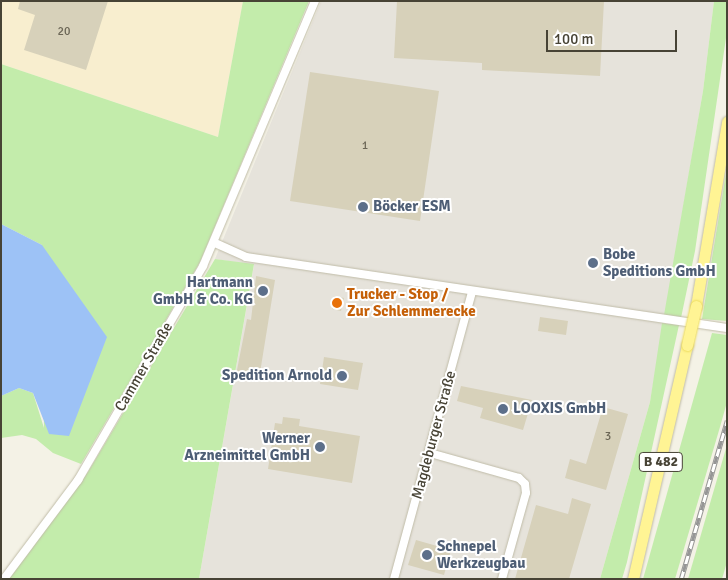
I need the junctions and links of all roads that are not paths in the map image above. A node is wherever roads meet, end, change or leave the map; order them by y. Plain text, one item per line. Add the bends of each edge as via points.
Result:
1 (315, 1) edge
2 (727, 122) edge
3 (215, 243) junction
4 (472, 291) junction
5 (727, 328) edge
6 (430, 453) junction
7 (3, 578) edge
8 (394, 579) edge
9 (502, 579) edge
10 (633, 579) edge

1 - 3 street, Cammer Straße
2 - 10 main road, B 482, bridge via 696,306
3 - 4 street via 246,257
3 - 7 street, Cammer Straße via 78,480
4 - 5 street
4 - 6 street, Magdeburger Straße
6 - 8 street, Magdeburger Straße
6 - 9 street via 519,478 525,484 526,494

